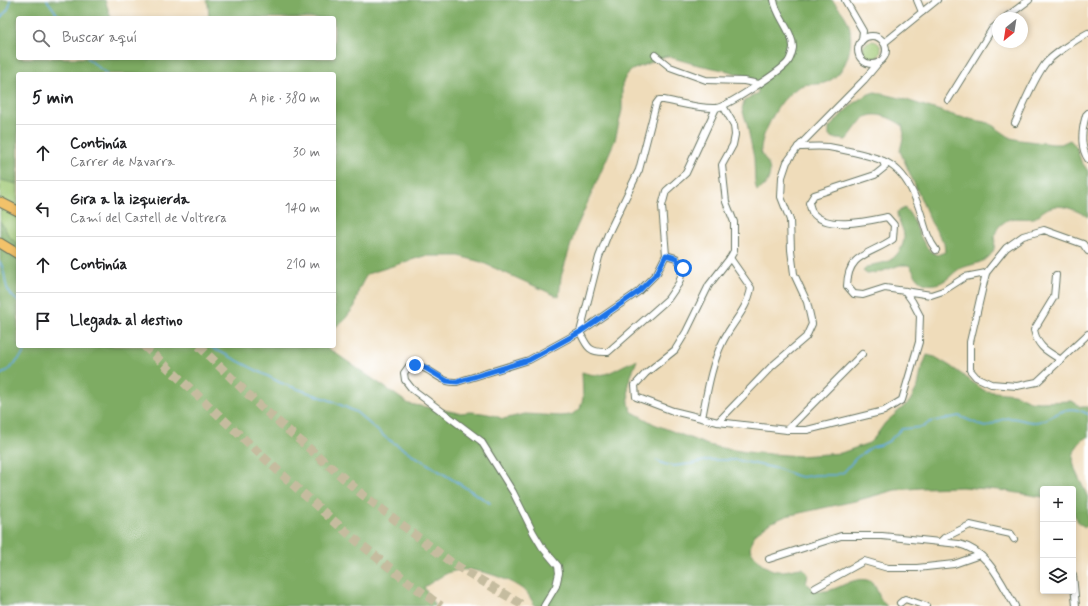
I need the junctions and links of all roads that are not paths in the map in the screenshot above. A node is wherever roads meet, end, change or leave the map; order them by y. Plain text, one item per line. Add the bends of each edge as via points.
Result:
1 (774, 0) edge
2 (845, 0) edge
3 (917, 0) edge
4 (937, 0) edge
5 (1030, 0) edge
6 (922, 12) junction
7 (1013, 12) edge
8 (992, 29) edge
9 (1088, 33) edge
10 (862, 40) junction
11 (884, 43) junction
12 (655, 55) dead end
13 (879, 62) junction
14 (759, 84) junction
15 (948, 100) dead end
16 (723, 106) junction
17 (716, 108) junction
18 (1088, 113) edge
19 (1015, 123) dead end
20 (798, 147) junction
21 (1088, 159) edge
22 (883, 161) junction
23 (3, 203) edge
24 (16, 210) edge
25 (0, 243) edge
26 (936, 250) dead end
27 (1088, 251) edge
28 (16, 253) edge
29 (666, 255) junction
30 (730, 258) junction
31 (986, 274) junction
32 (1056, 275) dead end
33 (905, 291) junction
34 (580, 332) junction
35 (1088, 334) edge
36 (862, 354) dead end
37 (1061, 360) junction
38 (702, 418) junction
39 (718, 422) junction
40 (787, 430) junction
41 (1014, 539) dead end
42 (941, 542) junction
43 (980, 555) junction
44 (769, 559) dead end
45 (815, 588) dead end
46 (1075, 594) edge
47 (900, 603) dead end
48 (544, 606) edge
49 (926, 606) edge
50 (1015, 606) edge
51 (1076, 606) edge

1 - 14 street via 793,46 787,63
2 - 10 street via 863,31
3 - 6 street
4 - 6 street
5 - 7 street
6 - 11 street
8 - 15 street
9 - 19 street via 1046,63
10 - 11 street via 874,36
10 - 13 street via 858,48 862,60 870,64
11 - 13 street via 885,55
12 - 14 street via 670,67 706,80
13 - 20 street
14 - 16 street
16 - 17 street
16 - 30 street via 734,125 736,135 722,165 726,202 734,222 734,251
17 - 29 street via 686,173 666,191 662,206
17 - 34 street via 664,100 656,104 639,170 599,257
18 - 21 street via 1081,133 1084,154
20 - 22 street via 828,147
20 - 39 street via 787,162 782,177 781,197 790,220 794,274 808,302 812,324 806,338 772,366
22 - 26 street via 898,170 910,187 927,236
22 - 33 street via 885,167 875,175 814,195 810,204 811,212 834,223 887,217 894,225 893,239 857,257 847,274 847,286 854,294 863,295 885,288
23 - 24 highway
25 - 28 highway
27 - 31 street via 1083,244 1044,230 1023,236 1006,248
29 - 34 street via 657,273 638,292
29 - 34 street via 676,258 683,268 679,283 668,299 608,352 596,353 587,346
30 - 38 street via 751,288 750,297 723,342 710,379
30 - 38 street via 710,285 675,350 635,385 636,397 673,411
31 - 33 street via 965,277 943,291 931,295
31 - 37 street via 970,342 970,370 976,377 991,384 1017,386 1037,382
32 - 37 street via 1054,297 1034,330 1036,341
33 - 40 street via 920,316 919,342 902,400 884,411 807,430
34 - 48 street via 529,360 457,382 447,381 422,366 409,366 404,373 405,380 412,389 481,442 513,492 542,547 558,566 556,586
35 - 37 street
36 - 40 street
38 - 39 street
39 - 40 street
41 - 42 street via 1010,534 970,525
42 - 43 street via 965,546
42 - 44 street via 882,536 841,536
43 - 45 street via 954,564 917,568 888,568 864,561
43 - 50 street via 994,571
46 - 51 street
47 - 49 street via 905,599

